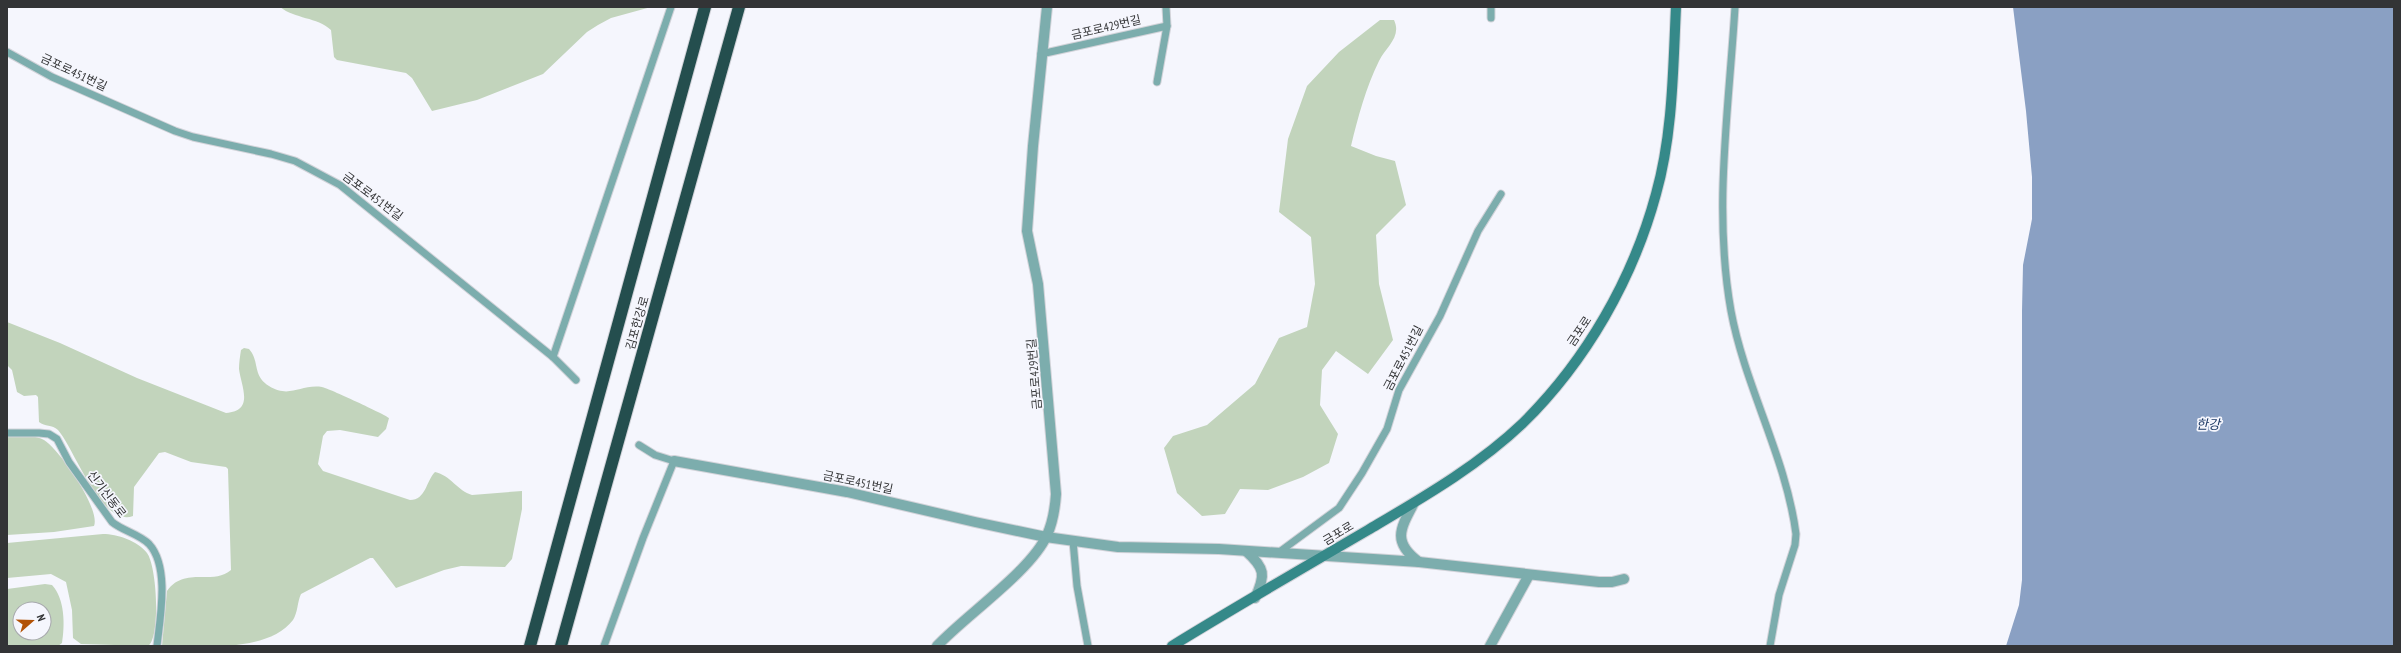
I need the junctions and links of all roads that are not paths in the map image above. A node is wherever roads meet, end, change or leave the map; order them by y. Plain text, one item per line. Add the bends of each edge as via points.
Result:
1 (671, 7) edge
2 (705, 7) edge
3 (739, 7) edge
4 (1047, 7) edge
5 (1166, 7) edge
6 (1491, 7) edge
7 (1676, 7) edge
8 (1735, 7) edge
9 (1491, 18) dead end
10 (1167, 26) junction
11 (7, 52) edge
12 (1041, 54) junction
13 (1157, 82) dead end
14 (1501, 194) dead end
15 (553, 357) junction
16 (576, 380) dead end
17 (7, 433) edge
18 (639, 445) dead end
19 (674, 461) junction
20 (1414, 502) junction
21 (1046, 537) junction
22 (1073, 540) junction
23 (1246, 551) junction
24 (1278, 553) junction
25 (1324, 556) junction
26 (1419, 562) junction
27 (1529, 575) junction
28 (1624, 578) dead end
29 (1255, 598) junction
30 (157, 646) edge
31 (530, 646) edge
32 (561, 646) edge
33 (604, 646) edge
34 (937, 646) edge
35 (1088, 646) edge
36 (1172, 646) edge
37 (1490, 646) edge
38 (1770, 646) edge

1 - 15 lane
2 - 31 highway, 김포한강로
3 - 32 highway, 김포한강로
4 - 12 street, 금포로429번길
5 - 10 lane
6 - 9 lane
7 - 20 main road, 금포로 via 1666,152 1643,236 1612,304 1569,369 1523,423 1489,451
8 - 38 lane via 1722,178 1727,281 1731,312 1775,453 1796,534 1779,595
10 - 12 lane, 금포로429번길
10 - 13 lane
11 - 15 lane, 금포로451번길 via 52,78 175,131 295,161 340,185
12 - 21 street, 금포로429번길 via 1027,231 1038,284 1056,494 1054,515
14 - 24 lane, 금포로451번길 via 1478,231 1440,316 1399,390 1387,429 1362,473 1339,508
15 - 16 lane, 금포로451번길
17 - 30 lane, 신기신동로 via 39,432 57,439 73,467 112,522 121,530 148,544 155,556 162,591
18 - 19 lane, 금포로451번길 via 655,455
19 - 21 street, 금포로451번길 via 847,492
19 - 33 lane
20 - 25 main road, 금포로
20 - 26 street via 1402,525 1400,536 1407,553
21 - 22 street, 금포로451번길
21 - 34 street, 금포로429번길 via 1032,558
22 - 23 street, 금포로451번길 via 1118,547
22 - 35 lane via 1078,593
23 - 24 street, 금포로451번길
23 - 29 street via 1258,562 1262,571 1263,581
24 - 25 street, 금포로451번길
25 - 26 street, 금포로
25 - 29 main road, 금포로
26 - 27 street, 금포로
27 - 28 street, 금포로 via 1599,582 1612,582
27 - 37 street
29 - 36 main road, 금포로

